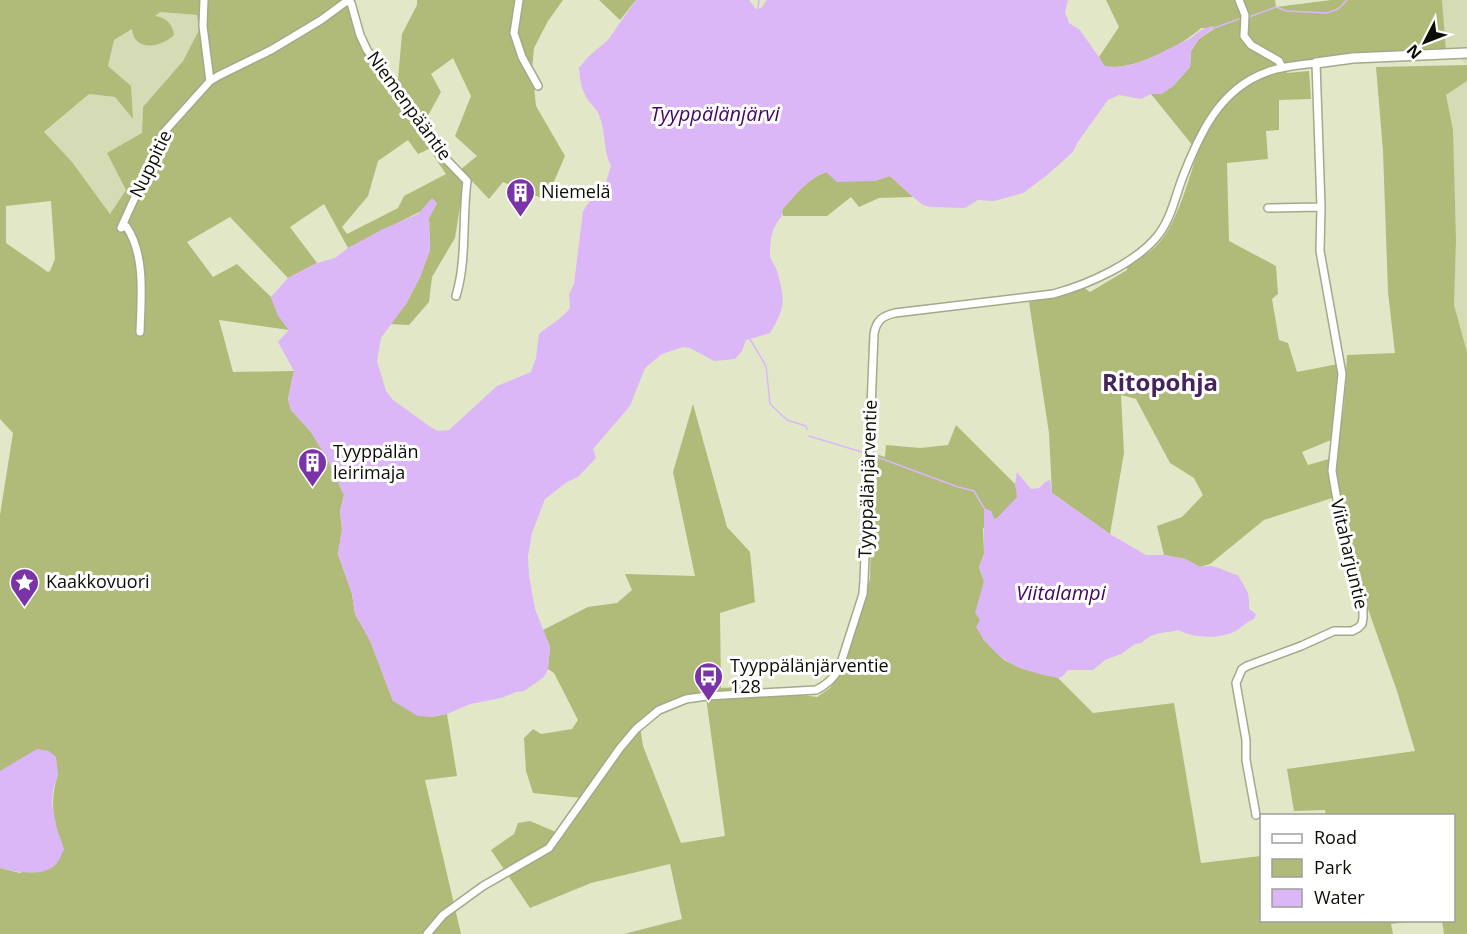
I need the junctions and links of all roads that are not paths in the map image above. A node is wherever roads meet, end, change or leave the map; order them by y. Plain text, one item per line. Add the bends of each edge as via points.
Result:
1 (204, 0) edge
2 (519, 0) edge
3 (1239, 0) edge
4 (1467, 53) edge
5 (1316, 63) junction
6 (1282, 68) junction
7 (210, 81) junction
8 (538, 86) dead end
9 (1321, 207) junction
10 (1268, 208) dead end
11 (456, 296) dead end
12 (140, 332) dead end
13 (1257, 815) dead end
14 (426, 934) edge

1 - 7 street
2 - 8 street via 514,33
3 - 6 street via 1245,15 1244,36 1251,45 1279,61
4 - 5 street
5 - 6 street, Tyyppälänjärventie
5 - 9 street, Viitaharjuntie
6 - 14 street, Tyyppälänjärventie via 1248,81 1216,109 1198,141 1169,218 1153,241 1130,259 1077,287 1053,294 895,313 875,325 863,594 839,669 830,682 816,690 686,699 659,710 620,748 549,848 483,886 443,915
7 - 11 street, Niemenpääntie via 271,50 347,1 351,3 368,50 442,155 466,181 461,277
7 - 12 street, Nuppitie via 165,131 121,228 126,226 131,234 140,262
9 - 10 street
9 - 13 street, Viitaharjuntie via 1321,262 1342,374 1332,471 1343,534 1363,600 1363,618 1362,624 1352,631 1334,631 1261,659 1238,675 1246,760

